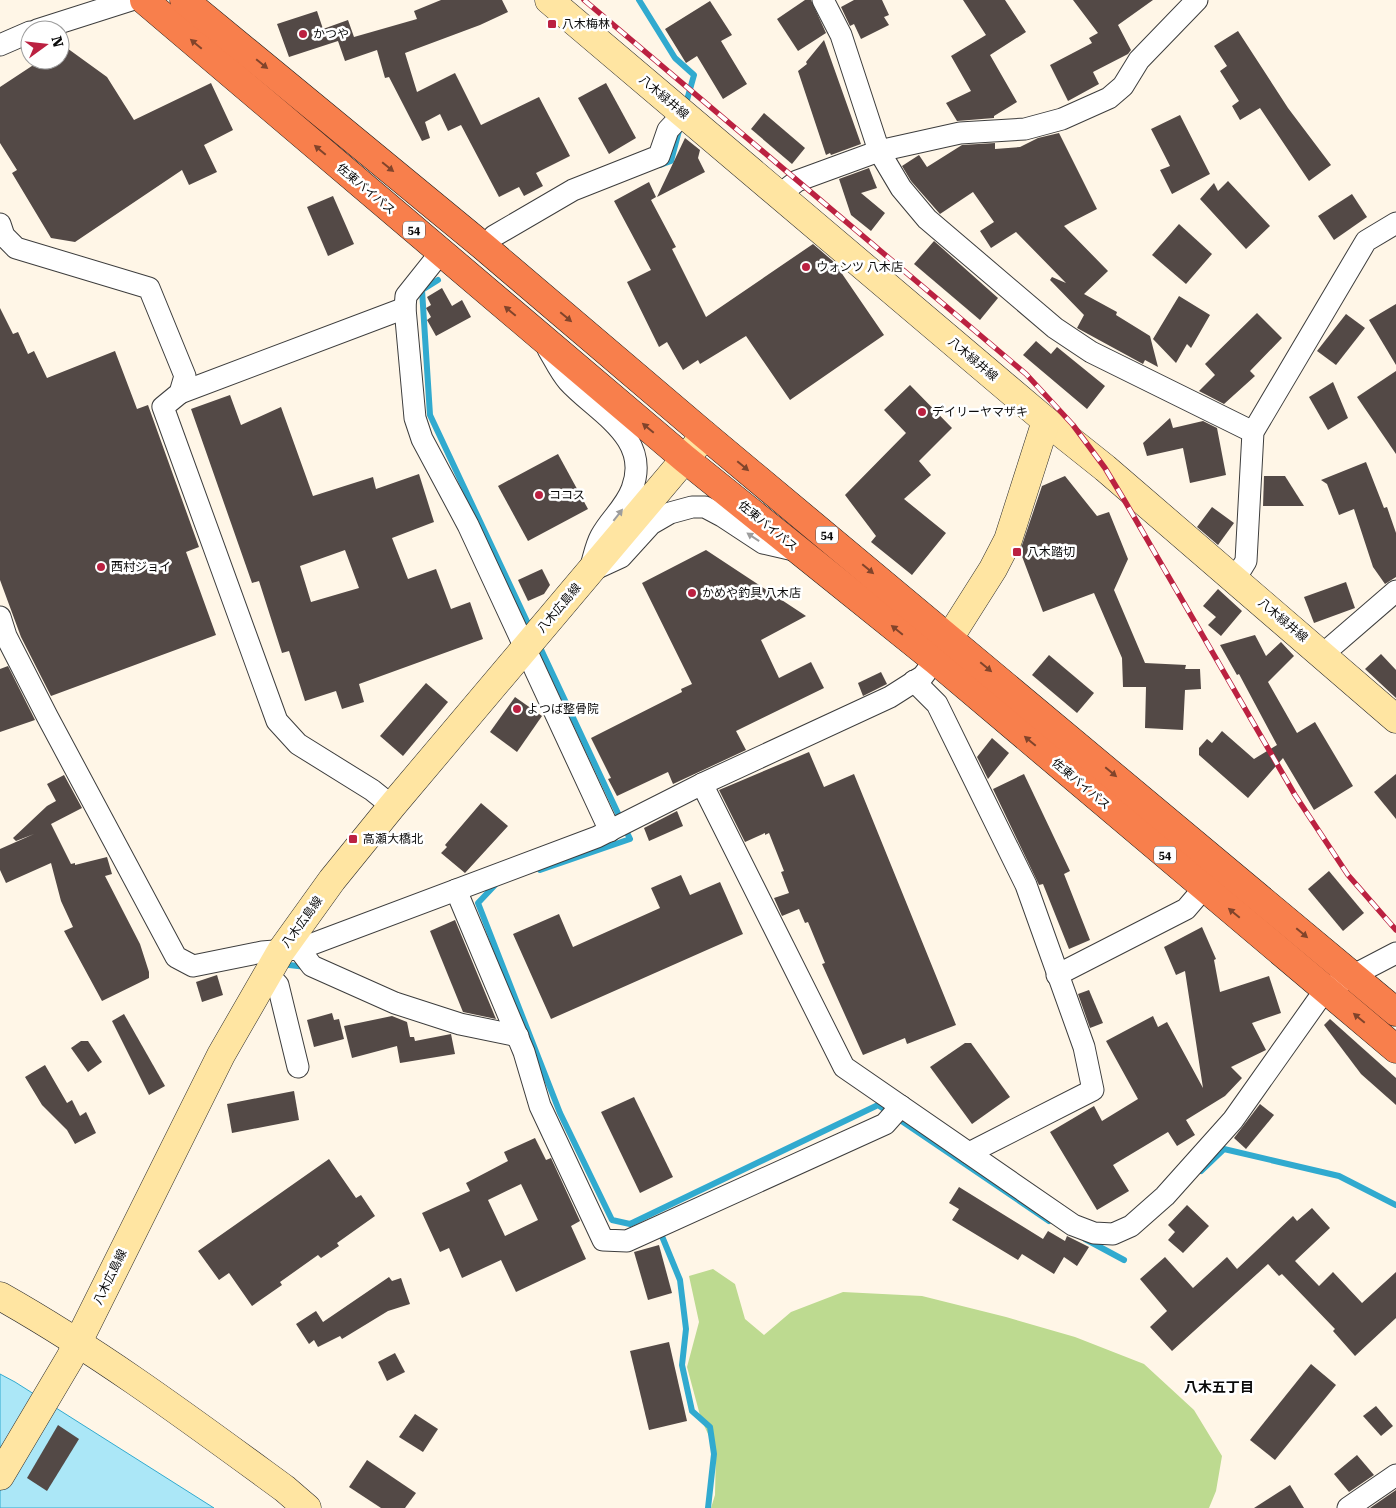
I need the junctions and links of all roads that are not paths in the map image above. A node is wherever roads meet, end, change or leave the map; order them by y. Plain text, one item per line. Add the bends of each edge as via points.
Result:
1 (130, 0) edge
2 (144, 0) edge
3 (184, 0) edge
4 (549, 0) edge
5 (823, 0) edge
6 (1197, 0) edge
7 (68, 20) edge
8 (20, 36) edge
9 (0, 45) edge
10 (683, 114) junction
11 (879, 151) junction
12 (779, 195) junction
13 (0, 224) edge
14 (1393, 232) edge
15 (484, 246) junction
16 (441, 252) junction
17 (405, 308) junction
18 (541, 337) junction
19 (180, 393) junction
20 (1046, 421) junction
21 (1253, 432) junction
22 (705, 435) junction
23 (685, 459) junction
24 (799, 551) junction
25 (588, 573) junction
26 (1234, 579) junction
27 (1396, 591) edge
28 (0, 617) edge
29 (949, 636) junction
30 (526, 647) junction
31 (1323, 654) junction
32 (935, 660) junction
33 (914, 681) junction
34 (1396, 719) edge
35 (702, 784) junction
36 (392, 806) junction
37 (610, 831) junction
38 (1204, 888) junction
39 (456, 890) junction
40 (1396, 953) edge
41 (283, 958) junction
42 (1057, 975) junction
43 (1354, 976) junction
44 (1325, 990) junction
45 (1396, 1012) edge
46 (518, 1036) junction
47 (1396, 1050) edge
48 (298, 1067) dead end
49 (901, 1106) junction
50 (969, 1153) junction
51 (0, 1296) edge
52 (78, 1341) junction
53 (1396, 1475) edge
54 (0, 1476) edge
55 (307, 1508) edge
56 (1348, 1508) edge

1 - 7 street
16 -> 2 highway, 佐東バイパス / 54
3 -> 15 highway, 54
4 - 10 main road, 八木緑井線
5 - 11 street via 841,35
6 - 11 street via 1139,60 1123,86 1109,98 1062,119 1025,129 960,133
8 - 9 street
10 - 12 main road, 八木緑井線
10 - 15 street via 668,130 659,156 573,190 494,236
11 - 12 street via 797,181
11 - 21 street via 901,188 927,219 1055,328 1091,352
12 - 20 main road, 八木緑井線
13 - 19 street via 4,236 16,248 149,288 185,376
14 - 21 street via 1366,241
15 -> 22 highway, 54
16 - 17 street via 406,296
18 -> 16 highway, 佐東バイパス / 54
17 - 19 street
17 - 30 street via 415,418 422,439 468,525
23 -> 18 highway, 佐東バイパス / 54
25 -> 18 street via 600,537 626,504 634,486 636,465 631,445 621,430 568,381
19 - 36 street via 163,407 277,721 298,744
20 - 26 main road, 八木緑井線
20 - 29 main road via 1008,540
21 - 26 street via 1246,560
22 - 23 main road, 八木広島線
22 -> 29 highway, 54
23 - 24 highway, 佐東バイパス / 54
23 - 25 main road, 八木広島線
24 -> 25 street via 763,544 705,507 692,507 670,513 651,524 621,557
32 -> 24 highway, 佐東バイパス / 54
25 - 30 main road, 八木広島線
26 - 31 main road, 八木緑井線
27 - 31 street
28 - 41 street via 6,636 39,700 176,957 193,966 262,952
29 - 32 main road
29 -> 43 highway, 54
30 - 36 main road, 八木広島線
30 - 37 street
31 - 34 main road, 八木緑井線
32 - 33 street via 923,676
38 -> 32 highway, 佐東バイパス / 54
33 - 35 street via 890,697
33 - 42 street via 937,704 1026,885
35 - 37 street
35 - 49 street via 844,1067
36 - 41 main road, 八木広島線 via 332,880
37 - 39 street
38 - 42 street via 1186,909
44 -> 38 highway, 佐東バイパス / 54
39 - 41 street
39 - 46 street
40 - 43 street
41 - 46 street via 312,966 395,1002 460,1024
41 - 48 street via 278,985
41 - 52 main road, 八木広島線 via 221,1055
42 - 50 street via 1084,1047 1093,1090
43 - 44 street
43 - 45 highway, 54
47 -> 44 highway, 佐東バイパス / 54
44 - 50 street via 1233,1120 1165,1196 1131,1226 1113,1234 1094,1233 1073,1225
46 - 49 street via 540,1106 603,1240 627,1241 636,1237 885,1124
49 - 50 street
51 - 52 main road
52 - 54 main road, 八木広島線
52 - 55 main road via 165,1401
53 - 56 street

